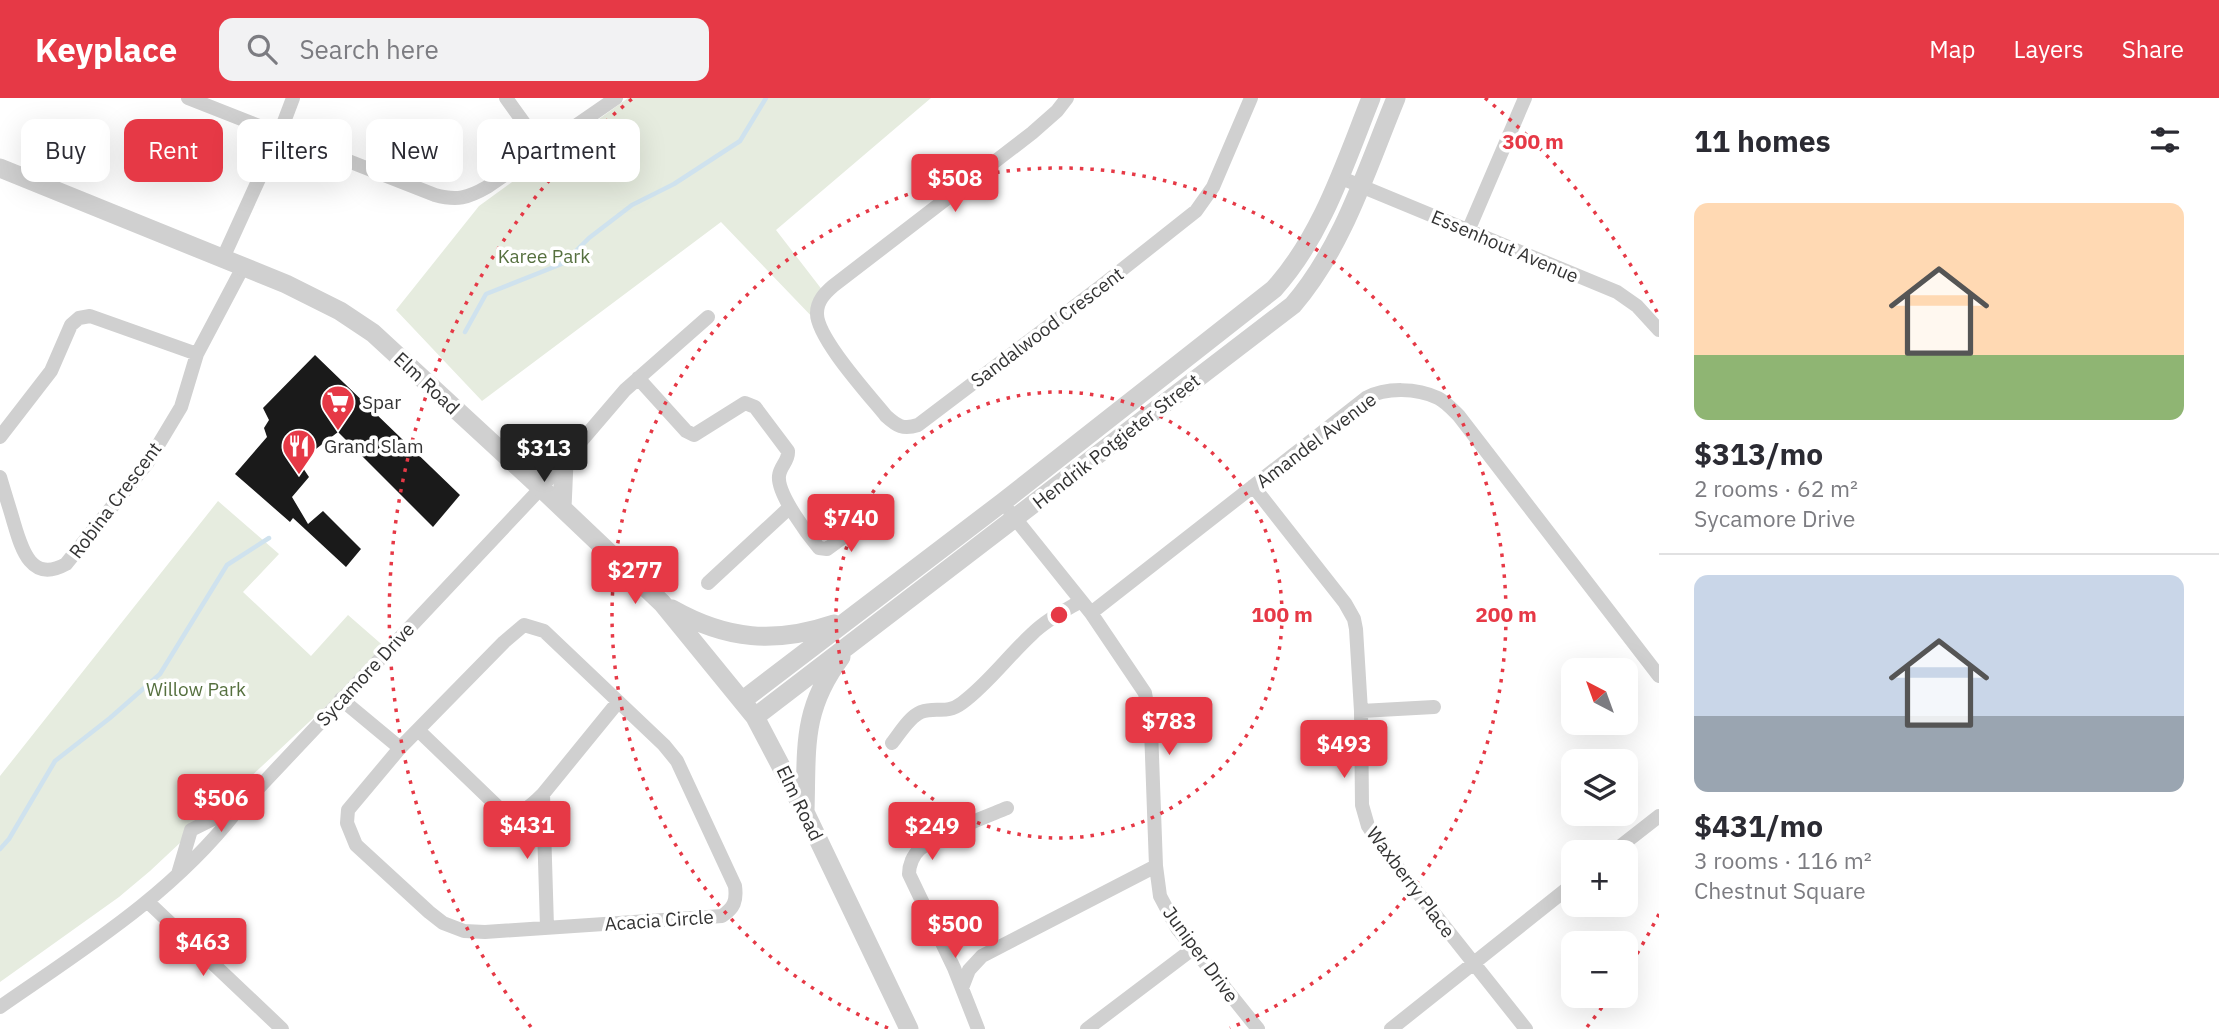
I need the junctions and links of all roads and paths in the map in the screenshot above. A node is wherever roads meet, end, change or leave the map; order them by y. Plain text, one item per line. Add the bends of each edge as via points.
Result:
1 (188, 98) edge
2 (293, 98) edge
3 (506, 98) edge
4 (616, 98) edge
5 (1067, 98) edge
6 (1251, 98) edge
7 (1371, 98) edge
8 (1396, 98) edge
9 (1525, 98) edge
10 (240, 119) edge
11 (285, 119) edge
12 (521, 119) edge
13 (585, 119) edge
14 (352, 163) edge
15 (0, 168) edge
16 (1339, 177) junction
17 (258, 182) edge
18 (492, 182) edge
19 (1360, 185) junction
20 (1468, 231) junction
21 (223, 258) junction
22 (243, 267) junction
23 (708, 317) dead end
24 (1659, 330) edge
25 (197, 354) junction
26 (638, 378) junction
27 (0, 437) edge
28 (564, 462) junction
29 (514, 463) junction
30 (0, 477) edge
31 (1253, 486) junction
32 (541, 488) junction
33 (1003, 502) junction
34 (790, 507) junction
35 (562, 508) junction
36 (1016, 518) junction
37 (860, 525) dead end
38 (708, 583) dead end
39 (1081, 601) junction
40 (662, 603) junction
41 (1091, 613) junction
42 (846, 621) junction
43 (865, 631) junction
44 (1659, 676) edge
45 (341, 699) junction
46 (743, 700) junction
47 (618, 702) junction
48 (1434, 707) dead end
49 (1361, 711) junction
50 (755, 717) junction
51 (418, 730) junction
52 (892, 743) dead end
53 (400, 748) junction
54 (543, 794) junction
55 (1007, 808) dead end
56 (236, 812) junction
57 (805, 812) junction
58 (1659, 816) edge
59 (1628, 840) edge
60 (1156, 866) junction
61 (178, 874) junction
62 (1561, 894) edge
63 (148, 902) junction
64 (547, 927) junction
65 (1194, 948) junction
66 (946, 950) junction
67 (982, 956) junction
68 (1473, 964) junction
69 (962, 988) junction
70 (0, 1007) edge
71 (282, 1029) edge
72 (909, 1029) edge
73 (978, 1029) edge
74 (1087, 1029) edge
75 (1258, 1029) edge
76 (1391, 1029) edge
77 (1526, 1029) edge

1 - 10 street
2 - 11 street
3 - 12 street
4 - 13 street
5 - 6 street, Sandalwood Crescent via 1031,133 827,291 818,304 822,333 886,416 904,428 918,425 1196,212 1213,187
7 - 16 street, Hendrik Potgieter Street
8 - 19 street, Hendrik Potgieter Street
9 - 20 street
14 - 18 street via 452,200 468,198
15 - 21 street, Elm Road
16 - 19 street, Essenhout Avenue
16 - 33 street, Hendrik Potgieter Street via 1306,248 1274,289
17 - 21 street
19 - 20 street, Essenhout Avenue
19 - 36 street, Hendrik Potgieter Street via 1325,261 1293,305
20 - 24 street, Essenhout Avenue via 1617,292
21 - 22 street, Elm Road
22 - 25 street, Robina Crescent
22 - 29 street, Elm Road via 340,311 373,333
23 - 26 street, Sycamore Drive
25 - 27 street via 90,316 79,318 51,371
25 - 30 street, Robina Crescent via 181,407 148,462 58,569 42,569 23,554
26 - 28 street, Sycamore Drive
26 - 34 street via 694,435 736,407 751,404 788,451 779,480
28 - 29 street
28 - 32 street, Sycamore Drive
28 - 35 street
29 - 32 street, Elm Road
31 - 41 street, Amandel Avenue
31 - 44 street, Amandel Avenue via 1373,394 1400,391 1440,399 1460,416
31 - 49 street, Waxberry Place via 1354,619
32 - 35 street, Elm Road
32 - 45 street, Sycamore Drive
33 - 36 street, Juniper Drive
33 - 42 street, Hendrik Potgieter Street
34 - 37 street via 824,550
34 - 38 street
35 - 40 street, Elm Road
36 - 39 street, Juniper Drive
36 - 43 street, Hendrik Potgieter Street
39 - 41 street, Juniper Drive
39 - 52 street via 1045,622 965,701 949,711 928,710 913,716
40 - 42 street via 710,627 751,636 785,636
40 - 46 street, Elm Road
41 - 60 street, Juniper Drive via 1145,692
42 - 46 street, Hendrik Potgieter Street
43 - 50 street, Hendrik Potgieter Street
43 - 57 street via 830,673 812,710 806,744
45 - 53 street
45 - 56 street, Sycamore Drive
46 - 50 street, Elm Road
47 - 51 street, Acacia Circle via 544,631 524,625
47 - 54 street
47 - 64 street, Acacia Circle via 677,761 737,896 733,908 722,916
48 - 49 street
49 - 68 street, Waxberry Place via 1362,805 1367,826
50 - 57 street, Elm Road
51 - 53 street, Acacia Circle
51 - 54 street via 497,806 510,813 519,813
53 - 64 street, Acacia Circle via 348,810 347,824 356,845 443,923 485,932
54 - 64 street
55 - 66 street via 933,841 919,850 909,866
56 - 61 street, Sycamore Drive via 212,843
56 - 61 street via 191,831
57 - 72 street, Elm Road
58 - 59 street
60 - 65 street, Juniper Drive via 1164,905
60 - 67 street
61 - 63 street, Sycamore Drive
62 - 68 street
63 - 70 street, Sycamore Drive
63 - 71 street
65 - 74 street
65 - 75 street, Juniper Drive
66 - 67 street via 962,957
66 - 69 street
67 - 69 street
68 - 76 street
68 - 77 street, Waxberry Place
69 - 73 street

